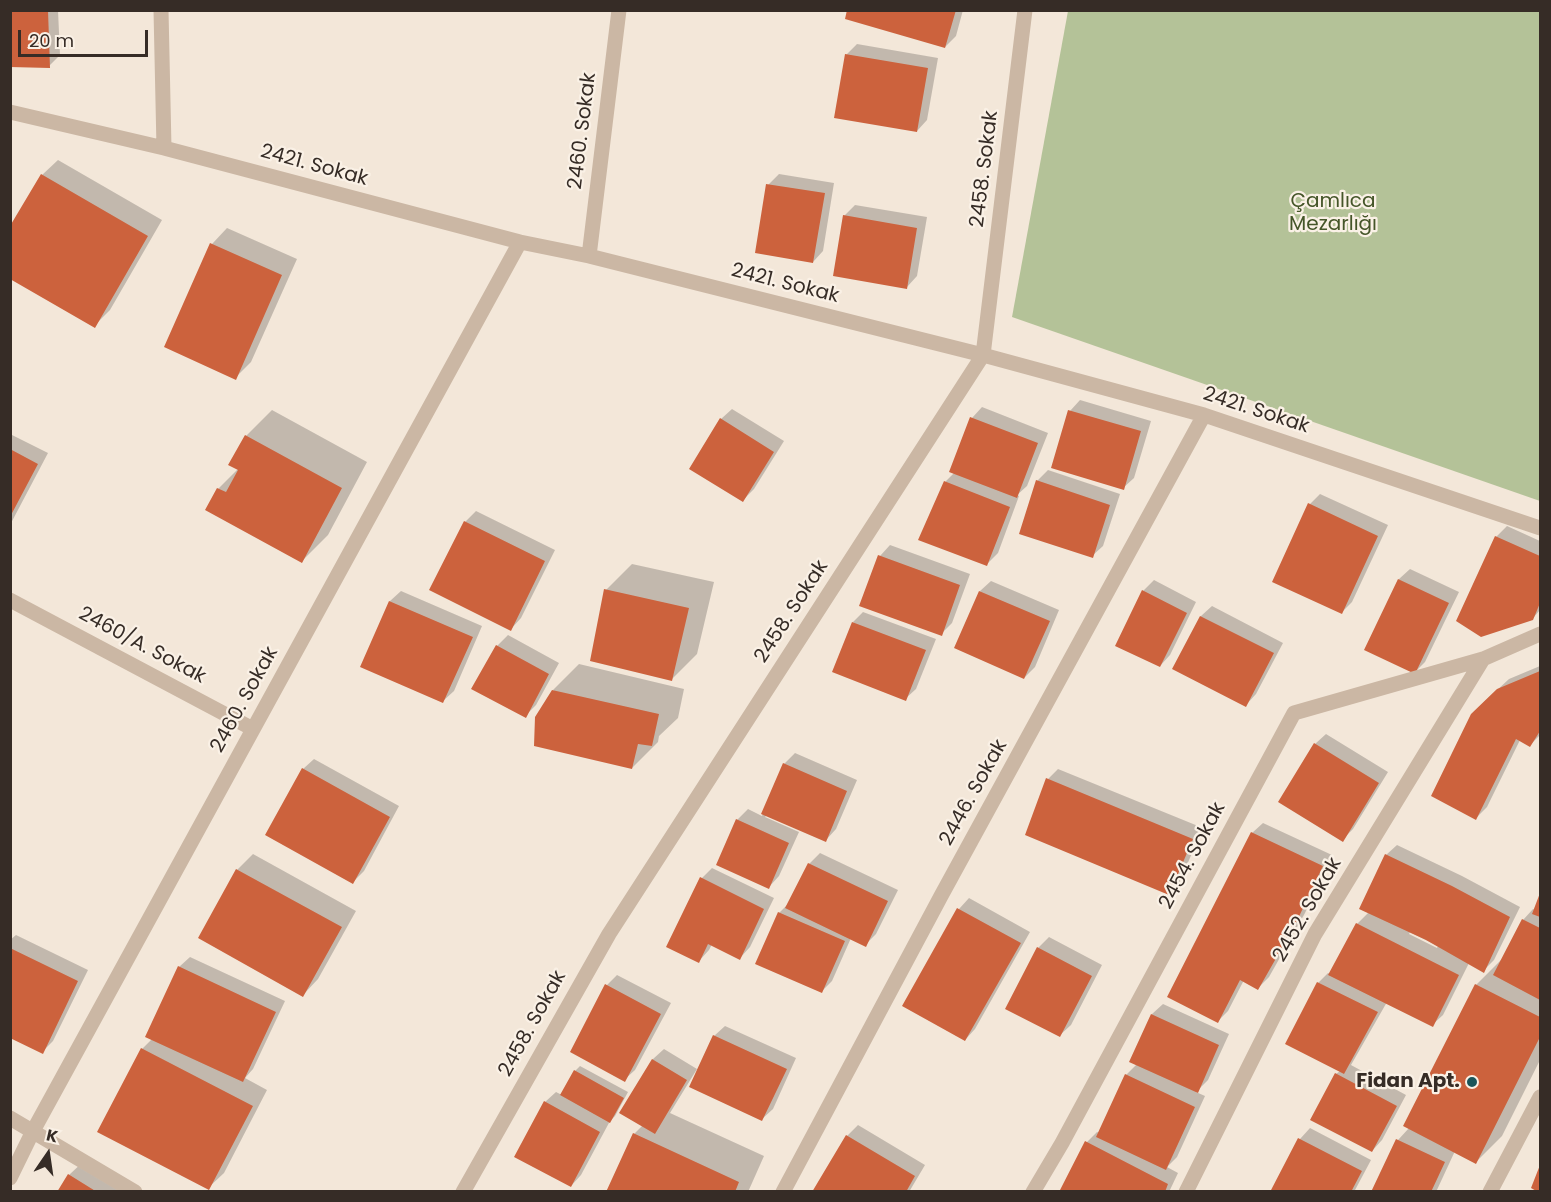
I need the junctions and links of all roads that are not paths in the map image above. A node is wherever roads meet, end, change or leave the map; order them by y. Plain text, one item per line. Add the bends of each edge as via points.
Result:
1 (161, 10) edge
2 (619, 10) edge
3 (1025, 10) edge
4 (10, 112) edge
5 (164, 148) junction
6 (520, 242) junction
7 (589, 256) junction
8 (983, 355) junction
9 (1203, 415) junction
10 (1540, 528) edge
11 (10, 600) edge
12 (1540, 634) edge
13 (1483, 658) junction
14 (253, 729) junction
15 (1540, 1097) edge
16 (10, 1118) edge
17 (33, 1131) junction
18 (10, 1178) edge
19 (135, 1191) edge
20 (463, 1191) edge
21 (783, 1191) edge
22 (1033, 1191) edge
23 (1186, 1191) edge
24 (1490, 1191) edge

1 - 5 street
2 - 7 street, 2460. Sokak
3 - 8 street, 2458. Sokak
4 - 5 street, 2421. Sokak
5 - 6 street, 2421. Sokak
6 - 7 street, 2421. Sokak
6 - 14 street, 2460. Sokak
7 - 8 street, 2421. Sokak
8 - 9 street, 2421. Sokak
8 - 20 street, 2458. Sokak via 609,934
9 - 10 street, 2421. Sokak
9 - 21 street, 2446. Sokak
11 - 14 street, 2460/A. Sokak
12 - 13 street, 2454. Sokak
13 - 22 street, 2454. Sokak via 1294,713
13 - 23 street, 2452. Sokak via 1316,934
14 - 17 street, 2460. Sokak
15 - 24 street
16 - 17 street
17 - 18 street, 2460. Sokak
17 - 19 street

